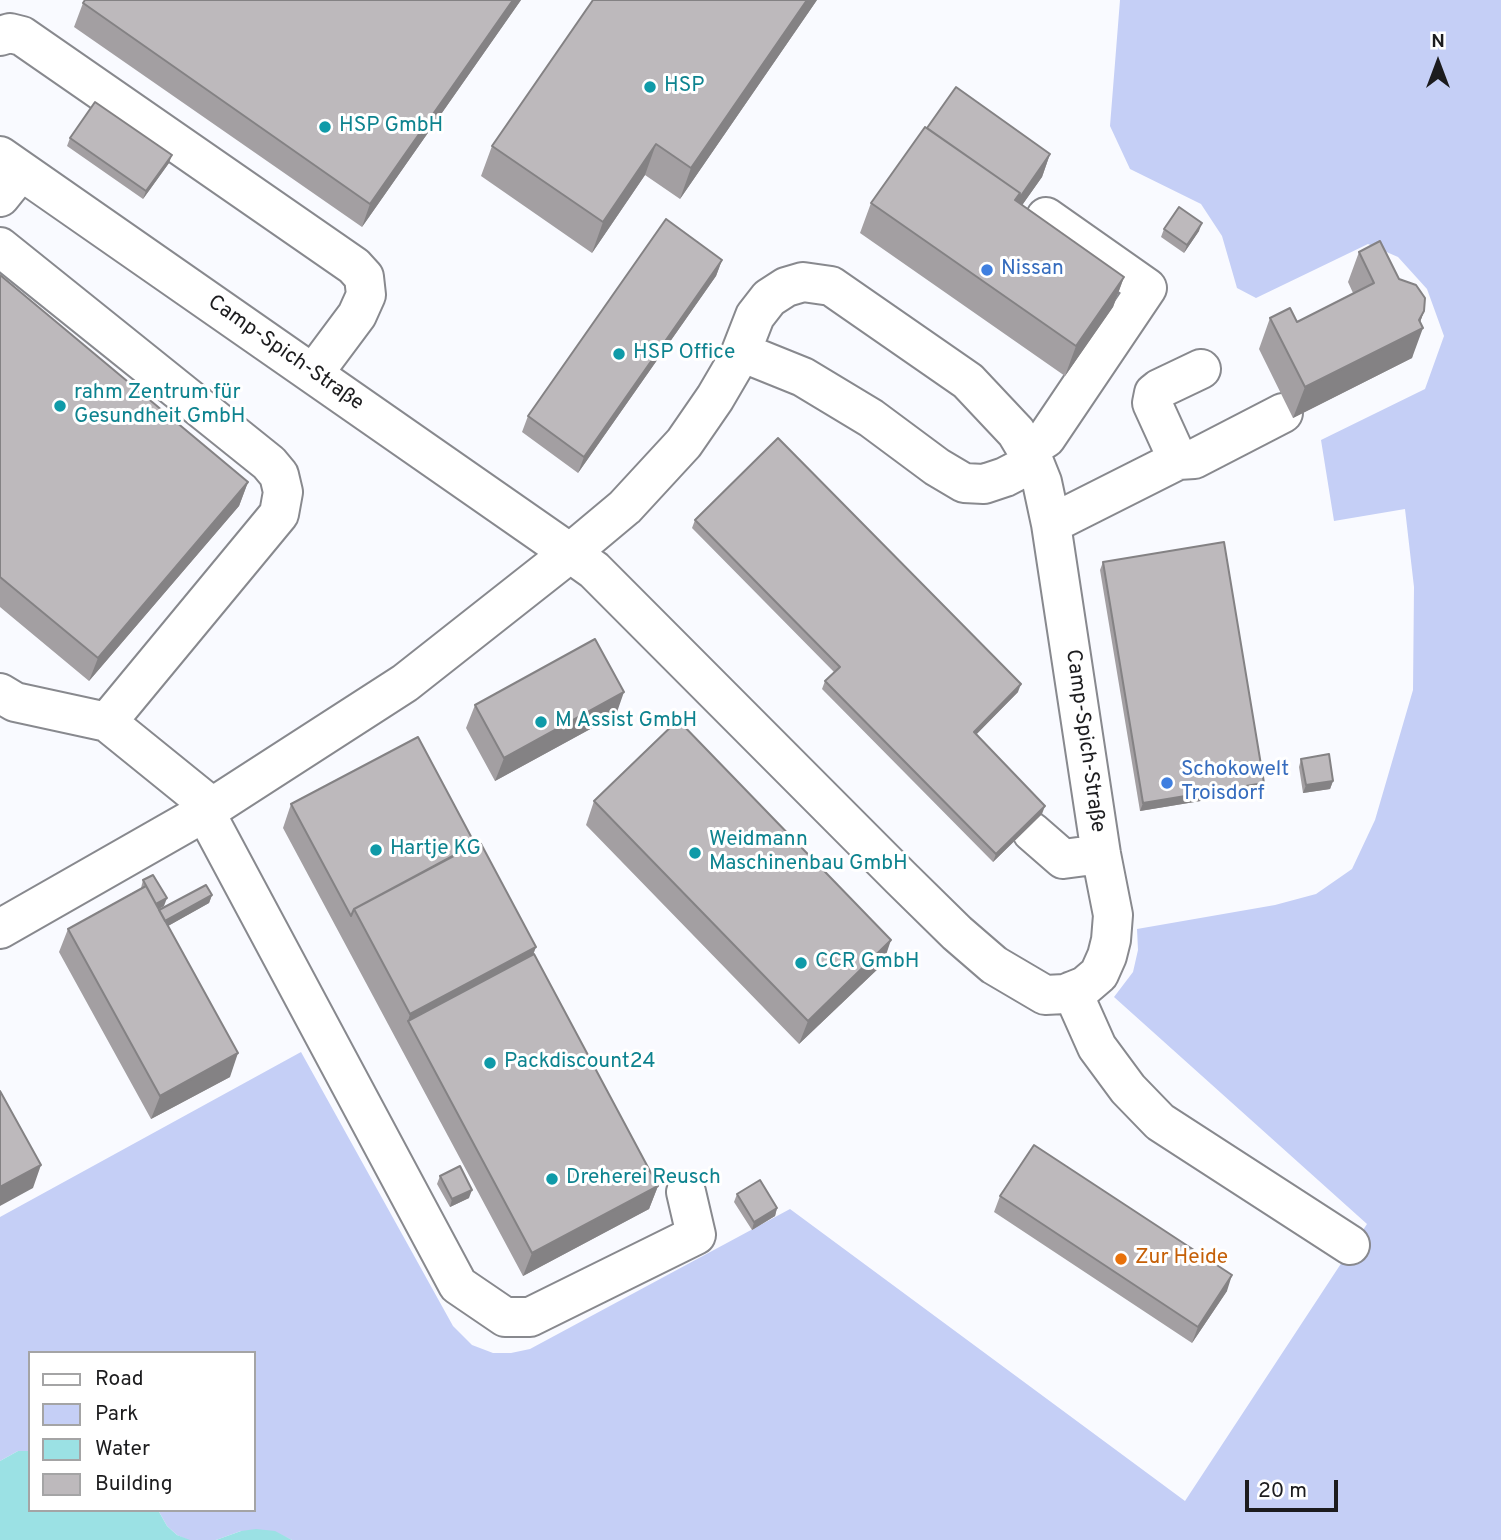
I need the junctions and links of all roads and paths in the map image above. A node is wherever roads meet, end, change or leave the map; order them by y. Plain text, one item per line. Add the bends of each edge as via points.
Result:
1 (0, 36) edge
2 (7, 175) edge
3 (1046, 217) dead end
4 (0, 247) edge
5 (741, 352) junction
6 (1201, 369) dead end
7 (313, 374) junction
8 (1283, 413) dead end
9 (1031, 456) junction
10 (1178, 460) junction
11 (1051, 524) junction
12 (570, 553) junction
13 (0, 693) edge
14 (107, 722) junction
15 (208, 809) junction
16 (1032, 832) dead end
17 (1101, 854) junction
18 (0, 929) edge
19 (1072, 991) junction
20 (686, 1192) dead end
21 (1350, 1245) dead end

1 - 7 street via 22,36 364,276 366,295 357,315
2 - 7 street, Camp-Spich-Straße
3 - 9 street via 1147,288
4 - 14 street via 279,475 279,514
5 - 9 street via 814,384 964,483 984,484 1005,477
5 - 9 street, Camp-Spich-Straße via 755,316 769,298 803,282 831,286 968,381 1016,432
5 - 12 street, Camp-Spich-Straße via 684,443 625,507
6 - 10 street via 1154,393 1152,403
7 - 12 street, Camp-Spich-Straße
8 - 10 street via 1194,459
9 - 11 street, Camp-Spich-Straße
10 - 11 street
11 - 17 street, Camp-Spich-Straße
12 - 15 street, Camp-Spich-Straße via 405,683
12 - 19 street, Camp-Spich-Straße via 618,593 957,933 994,965 1045,995
13 - 14 street via 16,702
14 - 15 street
15 - 18 street, Camp-Spich-Straße
15 - 20 street via 458,1285 505,1317 530,1317 696,1234
16 - 17 street via 1063,859
17 - 19 street, Camp-Spich-Straße via 1113,915 1111,940 1098,974
19 - 21 street via 1097,1047 1160,1122

